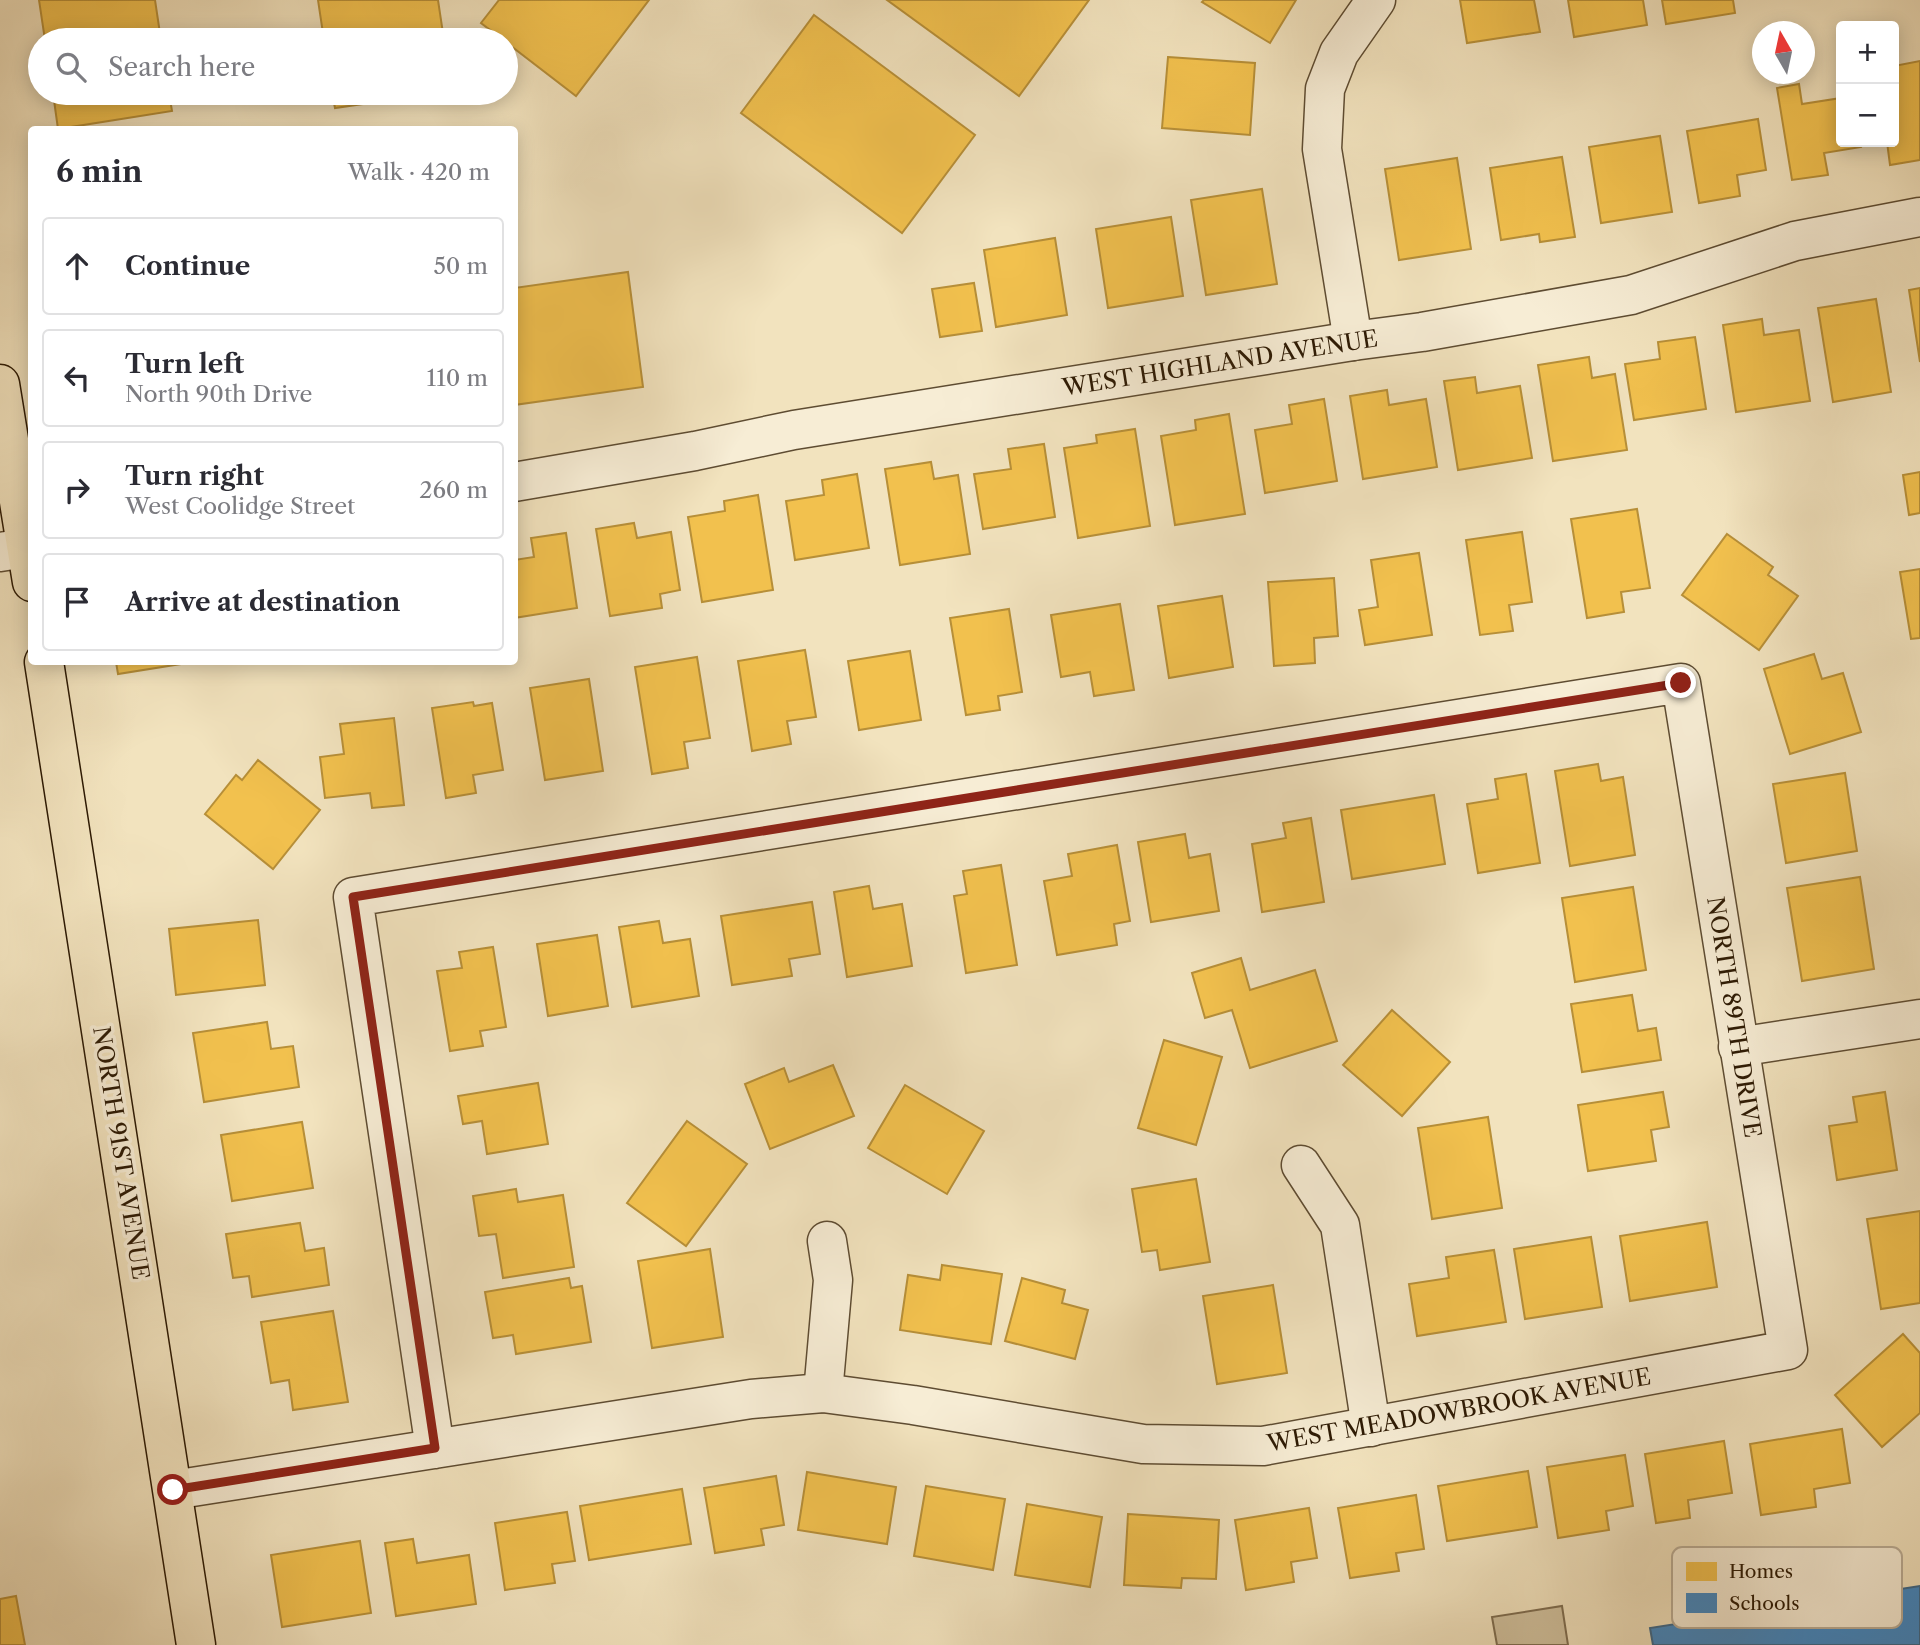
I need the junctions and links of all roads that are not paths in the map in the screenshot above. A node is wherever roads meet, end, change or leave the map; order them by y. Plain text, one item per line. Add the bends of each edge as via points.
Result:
1 (1376, 0) edge
2 (1920, 217) edge
3 (1353, 341) junction
4 (0, 384) edge
5 (518, 481) edge
6 (22, 557) edge
7 (44, 665) edge
8 (1920, 1019) edge
9 (1738, 1047) junction
10 (1301, 1165) dead end
11 (827, 1241) dead end
12 (1788, 1350) joint
13 (823, 1393) junction
14 (1371, 1427) junction
15 (435, 1448) junction
16 (173, 1490) junction
17 (196, 1645) edge

1 - 3 street via 1339,53 1325,89 1322,149
2 - 3 street, WEST HIGHLAND AVENUE via 1795,241 1631,295
3 - 5 street, WEST HIGHLAND AVENUE via 794,430
4 - 6 main road
7 - 16 main road, NORTH 91ST AVENUE
8 - 9 street
9 - 12 street, NORTH 89TH DRIVE
9 - 15 street, NORTH 89TH DRIVE via 1681,683 353,897
10 - 14 street via 1340,1225
11 - 13 street via 833,1280
12 - 14 street, WEST MEADOWBROOK AVENUE
13 - 14 street, WEST MEADOWBROOK AVENUE via 1143,1444 1263,1446
13 - 15 street, WEST MEADOWBROOK AVENUE via 751,1399
15 - 16 street, WEST MEADOWBROOK AVENUE
16 - 17 main road, NORTH 91ST AVENUE

